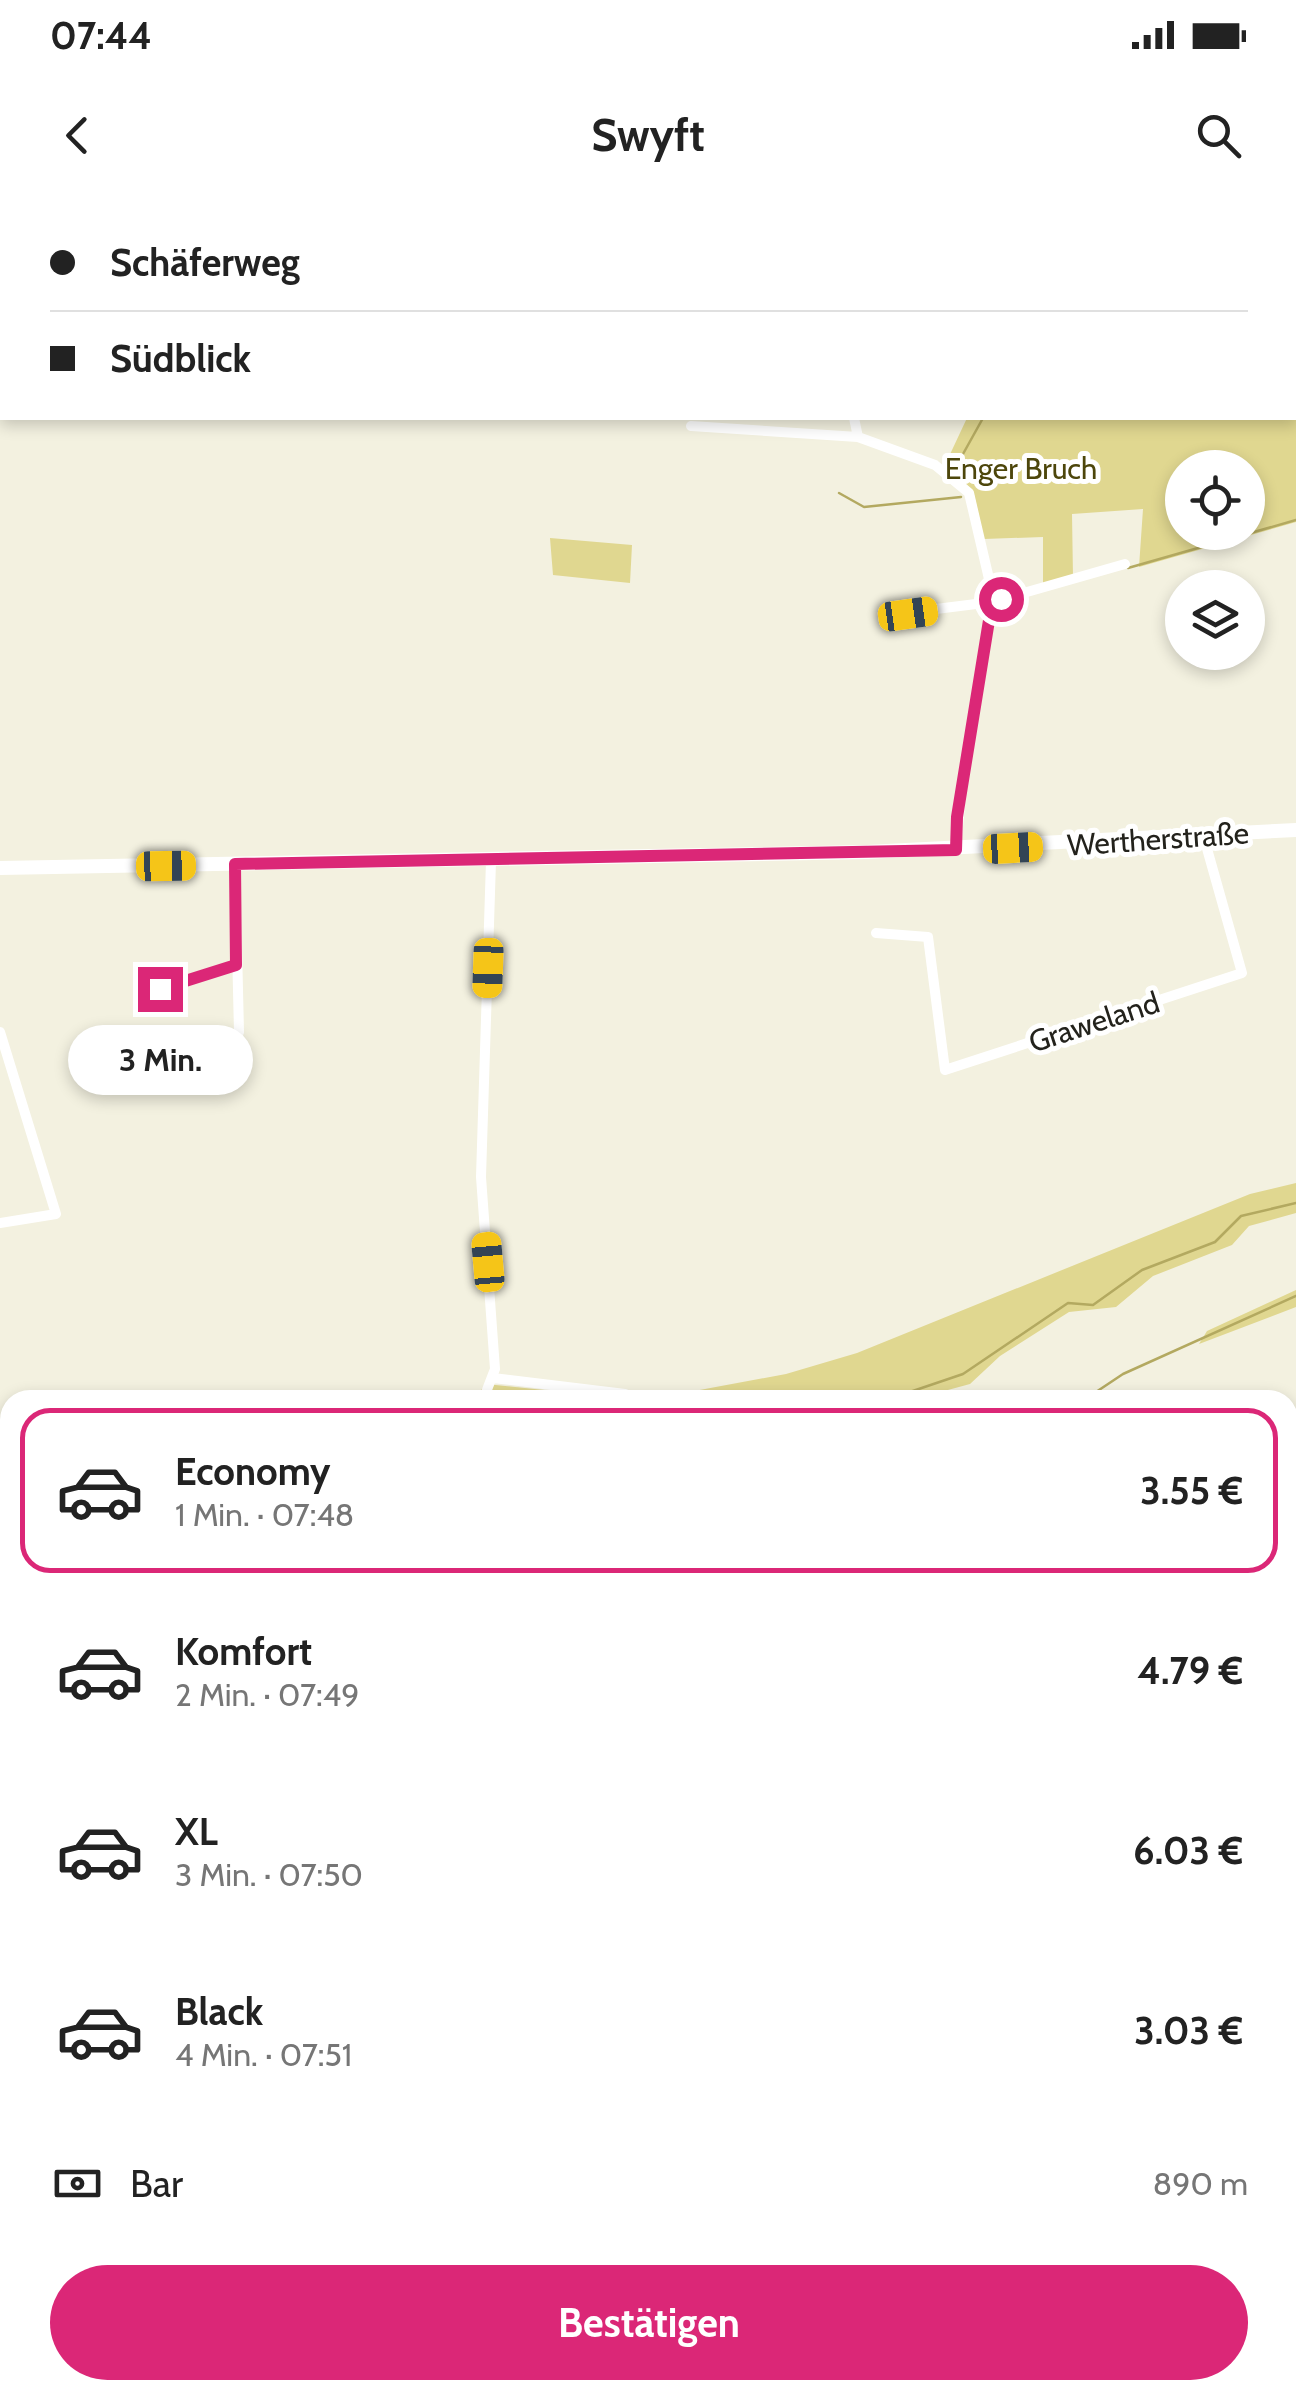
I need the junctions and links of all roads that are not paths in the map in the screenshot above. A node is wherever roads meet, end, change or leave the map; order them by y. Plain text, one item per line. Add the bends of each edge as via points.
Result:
1 (854, 420) edge
2 (690, 426) dead end
3 (858, 437) junction
4 (1126, 564) dead end
5 (992, 602) junction
6 (896, 614) dead end
7 (1296, 830) edge
8 (1204, 838) junction
9 (956, 850) junction
10 (490, 861) junction
11 (235, 864) junction
12 (0, 868) edge
13 (876, 933) dead end
14 (236, 965) junction
15 (160, 989) dead end
16 (0, 1032) edge
17 (224, 1046) dead end
18 (0, 1223) edge
19 (493, 1378) junction
20 (488, 1390) edge
21 (592, 1390) edge

1 - 3 street
2 - 3 street
3 - 5 street via 935,464 960,482 977,520
4 - 5 street
5 - 6 street
5 - 9 street
7 - 8 main road, Wertherstraße
8 - 9 main road, Wertherstraße
8 - 13 street, Graweland via 1242,973 945,1070 928,937
9 - 10 main road, Wertherstraße
10 - 11 main road, Wertherstraße
10 - 19 street via 482,1178
11 - 12 main road, Wertherstraße
11 - 14 street
14 - 15 street
14 - 17 street via 238,1032
16 - 18 street via 56,1214
19 - 20 street
19 - 21 street

